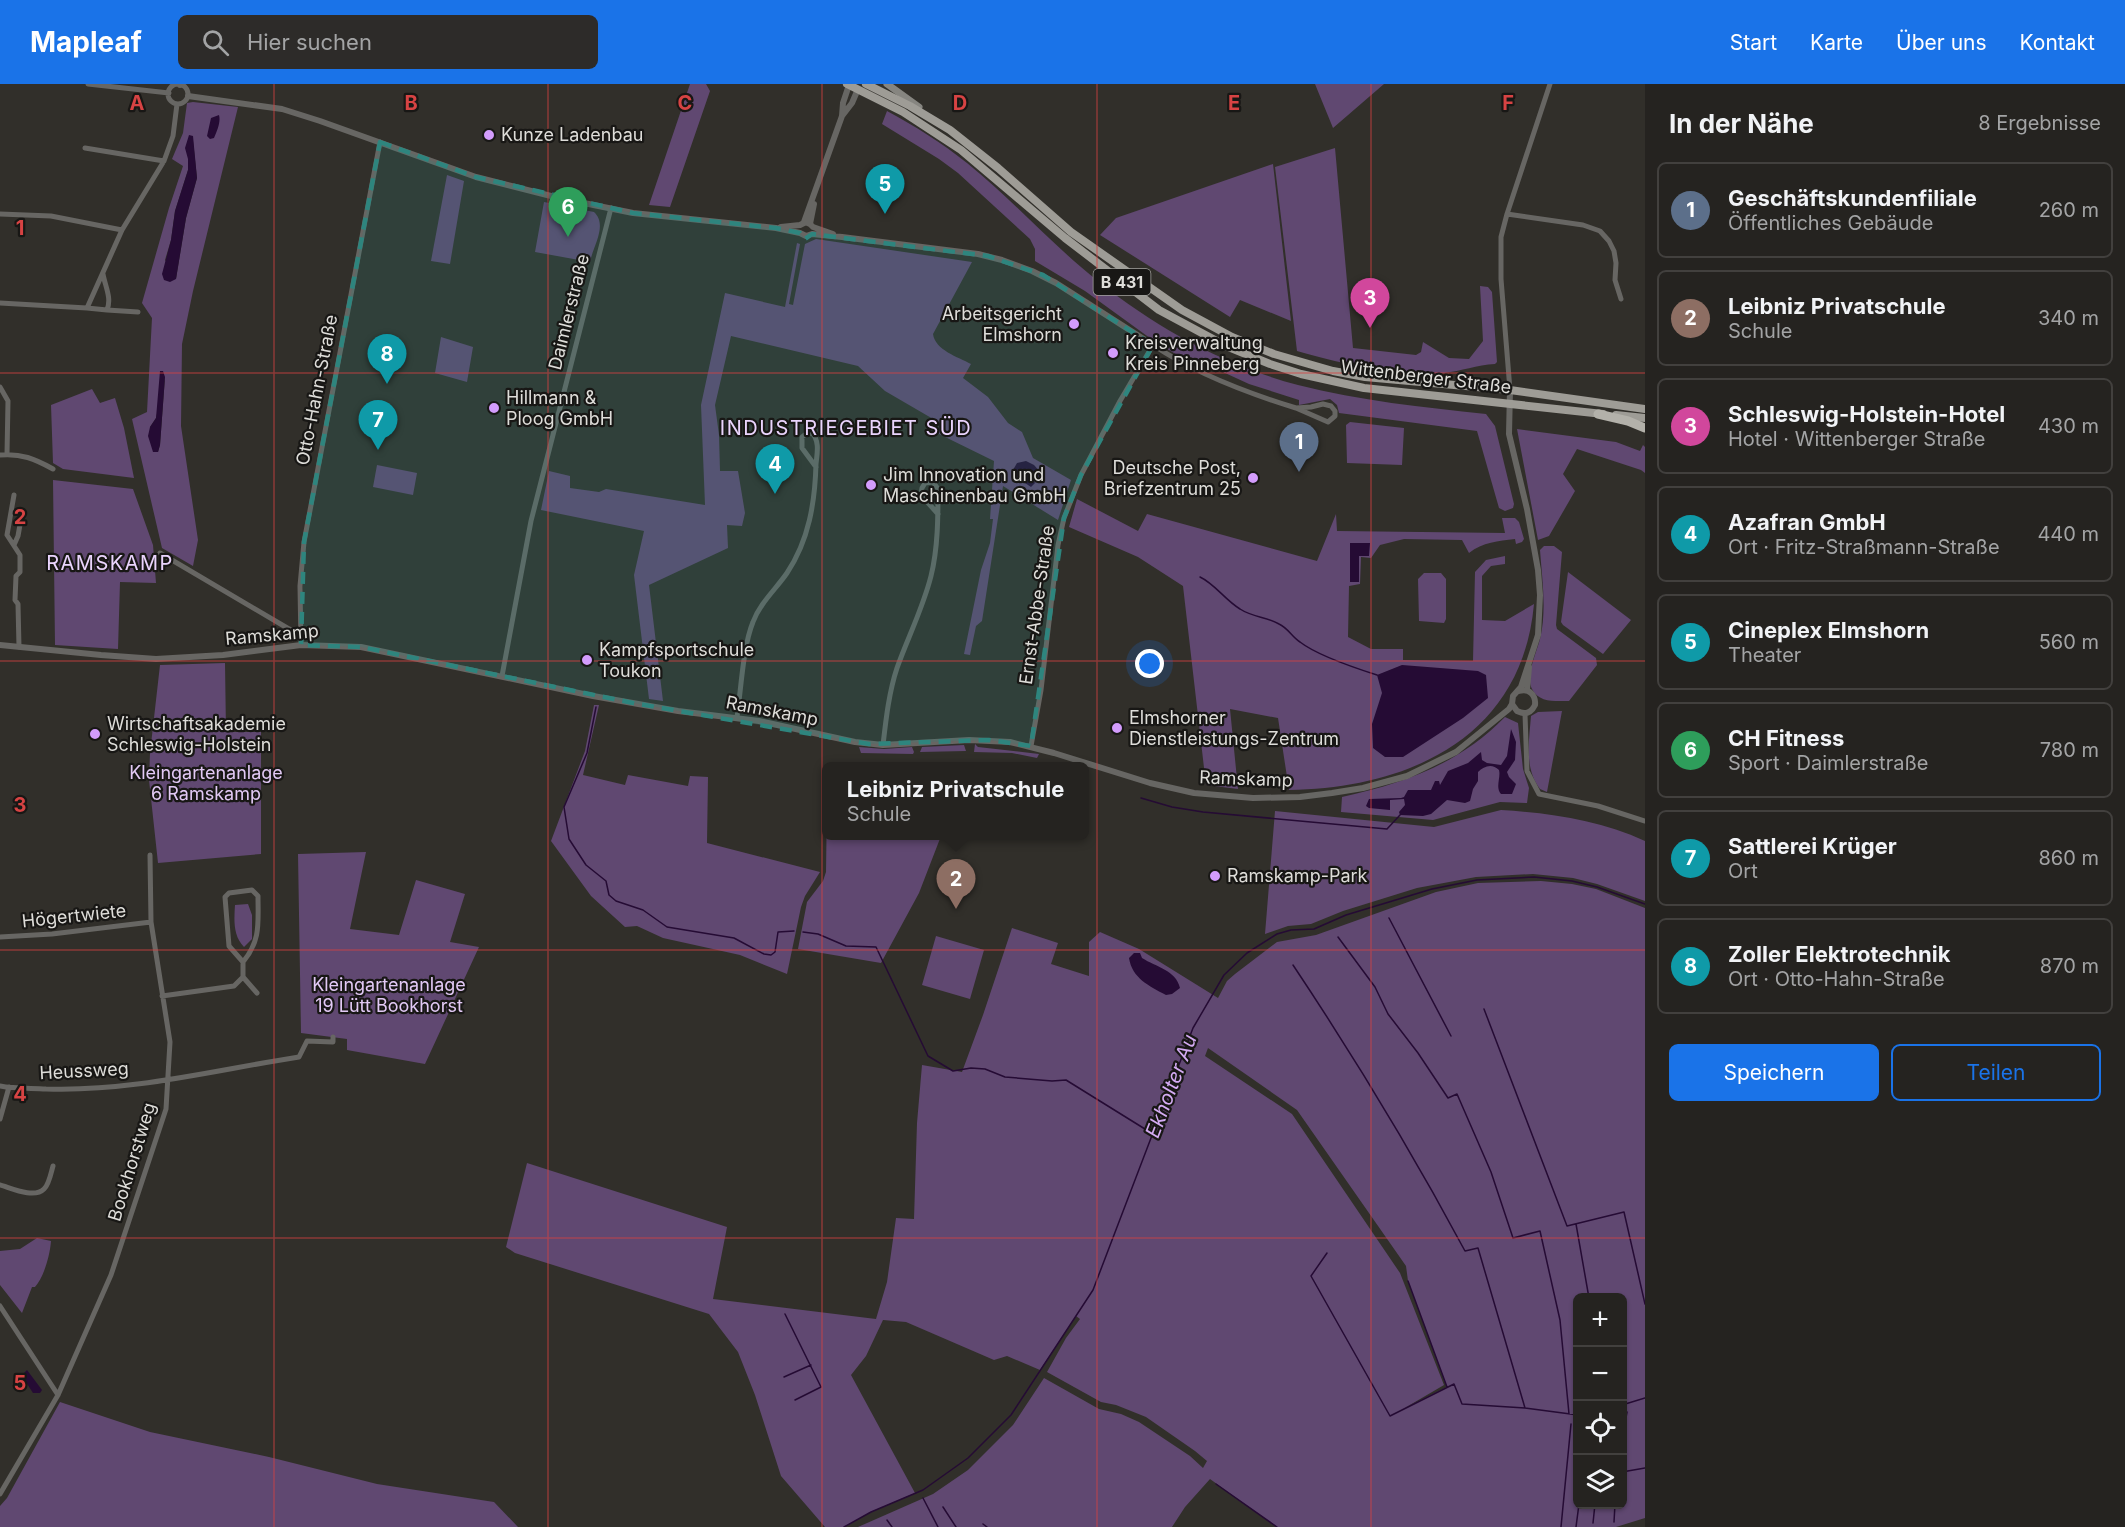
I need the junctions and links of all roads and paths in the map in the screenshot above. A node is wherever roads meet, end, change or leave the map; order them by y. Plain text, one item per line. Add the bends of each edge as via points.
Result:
1 (88, 84) edge
2 (180, 84) edge
3 (866, 84) edge
4 (887, 84) edge
5 (1550, 84) edge
6 (853, 85) edge
7 (169, 93) junction
8 (188, 96) junction
9 (177, 104) junction
10 (935, 120) junction
11 (380, 142) junction
12 (85, 148) dead end
13 (164, 161) junction
14 (611, 208) junction
15 (1507, 213) junction
16 (0, 214) edge
17 (807, 228) junction
18 (122, 230) junction
19 (103, 273) junction
20 (1621, 299) dead end
21 (0, 303) edge
22 (87, 308) junction
23 (107, 310) junction
24 (138, 312) dead end
25 (1153, 345) junction
26 (0, 387) edge
27 (1510, 390) junction
28 (1509, 404) junction
29 (1296, 408) junction
30 (1645, 409) edge
31 (1599, 414) junction
32 (1645, 418) edge
33 (1645, 428) edge
34 (7, 454) junction
35 (0, 455) edge
36 (816, 467) junction
37 (53, 469) dead end
38 (14, 495) dead end
39 (938, 514) junction
40 (21, 519) dead end
41 (14, 544) junction
42 (160, 552) dead end
43 (300, 632) junction
44 (0, 645) edge
45 (301, 645) junction
46 (18, 647) junction
47 (1529, 662) junction
48 (502, 676) junction
49 (1527, 690) junction
50 (1519, 691) junction
51 (1512, 704) junction
52 (1525, 714) junction
53 (736, 717) junction
54 (883, 745) junction
55 (1031, 746) junction
56 (1082, 762) edge
57 (1089, 764) edge
58 (1645, 821) edge
59 (150, 855) dead end
60 (151, 922) junction
61 (0, 937) edge
62 (243, 962) junction
63 (243, 977) junction
64 (257, 993) dead end
65 (162, 996) junction
66 (333, 1037) dead end
67 (169, 1080) junction
68 (0, 1086) edge
69 (9, 1087) junction
70 (0, 1119) edge
71 (53, 1166) dead end
72 (0, 1185) edge
73 (0, 1306) edge
74 (58, 1395) junction
75 (0, 1494) edge

1 - 7 street
2 - 7 street
2 - 8 street
3 - 10 main road, Wittenberger Straße / B 431
4 - 10 main road
5 - 15 street
6 - 17 street via 843,103
6 - 28 main road, Wittenberger Straße / B 431 via 961,150 1065,238 1159,310 1226,346 1301,374 1364,388
7 - 9 street
8 - 9 street
8 - 11 street via 282,109
9 - 13 street via 173,136
10 - 27 main road, Wittenberger Straße / B 431 via 1071,232 1182,310 1232,337 1333,371
11 - 14 street via 476,177
11 - 43 street, Otto-Hahn-Straße via 304,542
12 - 13 street
13 - 18 street
14 - 17 street via 776,228
14 - 48 street, Daimlerstraße via 531,521
15 - 20 street via 1600,231 1614,251 1615,280
15 - 27 street via 1499,257
16 - 18 street via 51,216
17 - 25 street via 842,237 978,254 1021,266 1056,283
18 - 19 street
19 - 22 street
19 - 23 street via 109,299
21 - 22 street
22 - 23 street
23 - 24 street
25 - 29 street via 1226,383
25 - 55 street, Ernst-Abbe-Straße via 1089,460 1064,518
26 - 34 street via 8,401
27 - 28 street, Ramskamp
27 - 30 main road, Wittenberger Straße / B 431
28 - 31 main road, Wittenberger Straße / B 431
28 - 47 street, Ramskamp via 1509,434 1530,527 1540,595 1538,634
29 - 29 street via 1322,421 1335,416 1328,405
31 - 32 main road, Wittenberger Straße / B 431
31 - 33 highway
34 - 35 street
34 - 37 street via 34,458
36 - 36 street via 817,438 806,434 801,446
36 - 53 street via 813,506 800,549 751,626
38 - 41 street via 7,535
39 - 39 street via 937,485 925,483 921,495
39 - 54 street via 931,579 892,687
40 - 41 street
41 - 46 street via 20,555 15,600
42 - 43 street, Ramskamp
43 - 45 street, Otto-Hahn-Straße
44 - 46 street, Ramskamp
45 - 46 street, Ramskamp via 163,658
45 - 48 street, Ramskamp via 361,647
47 - 49 street, Ramskamp
47 - 50 street, Ramskamp
48 - 53 street, Ramskamp via 657,708
49 - 50 street
49 - 52 street, Ramskamp via 1536,701 1533,710
50 - 51 street, Ramskamp
51 - 52 street
51 - 57 street, Ramskamp via 1456,752 1435,764 1363,788 1300,797 1194,793
52 - 58 street via 1527,771 1539,794
53 - 54 street, Ramskamp
54 - 55 street, Ramskamp via 978,740
55 - 56 street, Ramskamp
59 - 60 street, Bookhorstweg
60 - 61 street, Högertwiete
60 - 65 street, Bookhorstweg
62 - 62 street via 258,936 258,896 252,890 225,897 230,946
62 - 63 street
63 - 64 street
63 - 65 street via 234,986
65 - 67 street, Bookhorstweg via 170,1042
66 - 67 street, Heussweg via 333,1042 307,1041 299,1057
67 - 69 street, Heussweg via 63,1089
67 - 74 street, Bookhorstweg via 166,1109 111,1275
68 - 69 street, Heussweg
69 - 70 street
71 - 72 street via 46,1188 40,1192 27,1193
73 - 74 street
74 - 75 street, Bookhorstweg

